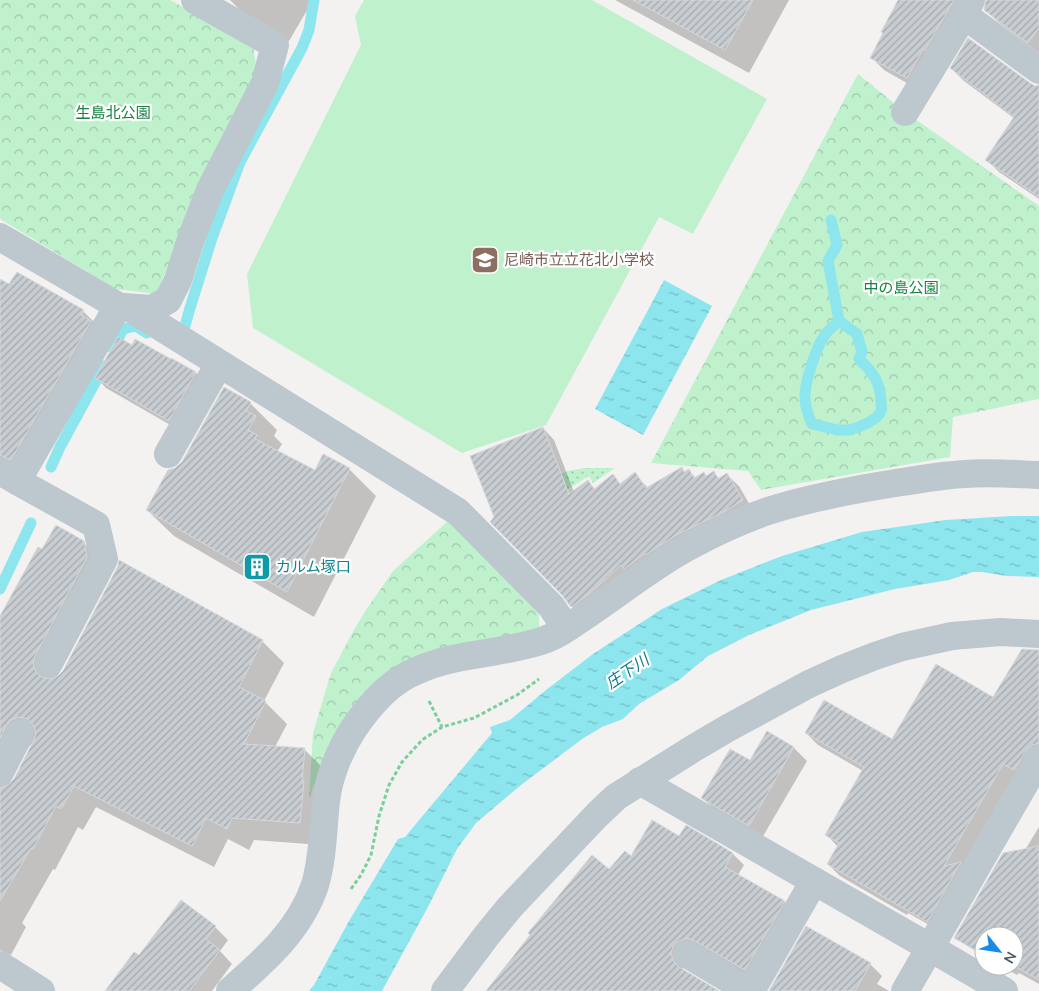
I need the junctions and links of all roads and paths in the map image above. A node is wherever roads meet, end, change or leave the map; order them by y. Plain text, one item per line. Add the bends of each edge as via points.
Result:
1 (195, 0) edge
2 (967, 7) edge
3 (1039, 70) edge
4 (905, 112) dead end
5 (0, 237) edge
6 (125, 307) junction
7 (219, 364) junction
8 (168, 454) dead end
9 (1039, 475) edge
10 (9, 476) edge
11 (566, 628) junction
12 (1039, 634) edge
13 (49, 663) dead end
14 (540, 678) dead end
15 (425, 694) dead end
16 (442, 727) junction
17 (20, 734) dead end
18 (1039, 758) edge
19 (0, 772) edge
20 (640, 781) junction
21 (814, 881) junction
22 (346, 896) dead end
23 (929, 947) junction
24 (687, 954) dead end
25 (0, 965) edge
26 (41, 991) edge
27 (230, 991) edge
28 (445, 991) edge
29 (750, 991) edge
30 (905, 991) edge
31 (1004, 991) edge

1 - 6 street via 275,45 266,83 210,190 168,300 152,309
2 - 3 street
2 - 4 street
5 - 6 street
6 - 7 street
6 - 10 street
7 - 8 street
7 - 11 street via 458,512 551,606
9 - 11 street via 964,474 866,488 768,511 684,549
10 - 13 street via 96,525 104,559
11 - 27 street via 548,639 524,646 462,657 414,671 380,695 354,727 334,769 327,798 320,865 309,901 286,938
12 - 20 street via 1001,632 952,636 902,647 842,668 728,728
14 - 16 path via 517,695 474,718
15 - 16 path
16 - 22 path via 422,740 402,762 389,785 371,855
17 - 19 street
18 - 23 street
20 - 21 street
20 - 28 street via 616,797 534,880
21 - 23 street
21 - 29 street
23 - 30 street
23 - 31 street
24 - 29 street
25 - 26 street

